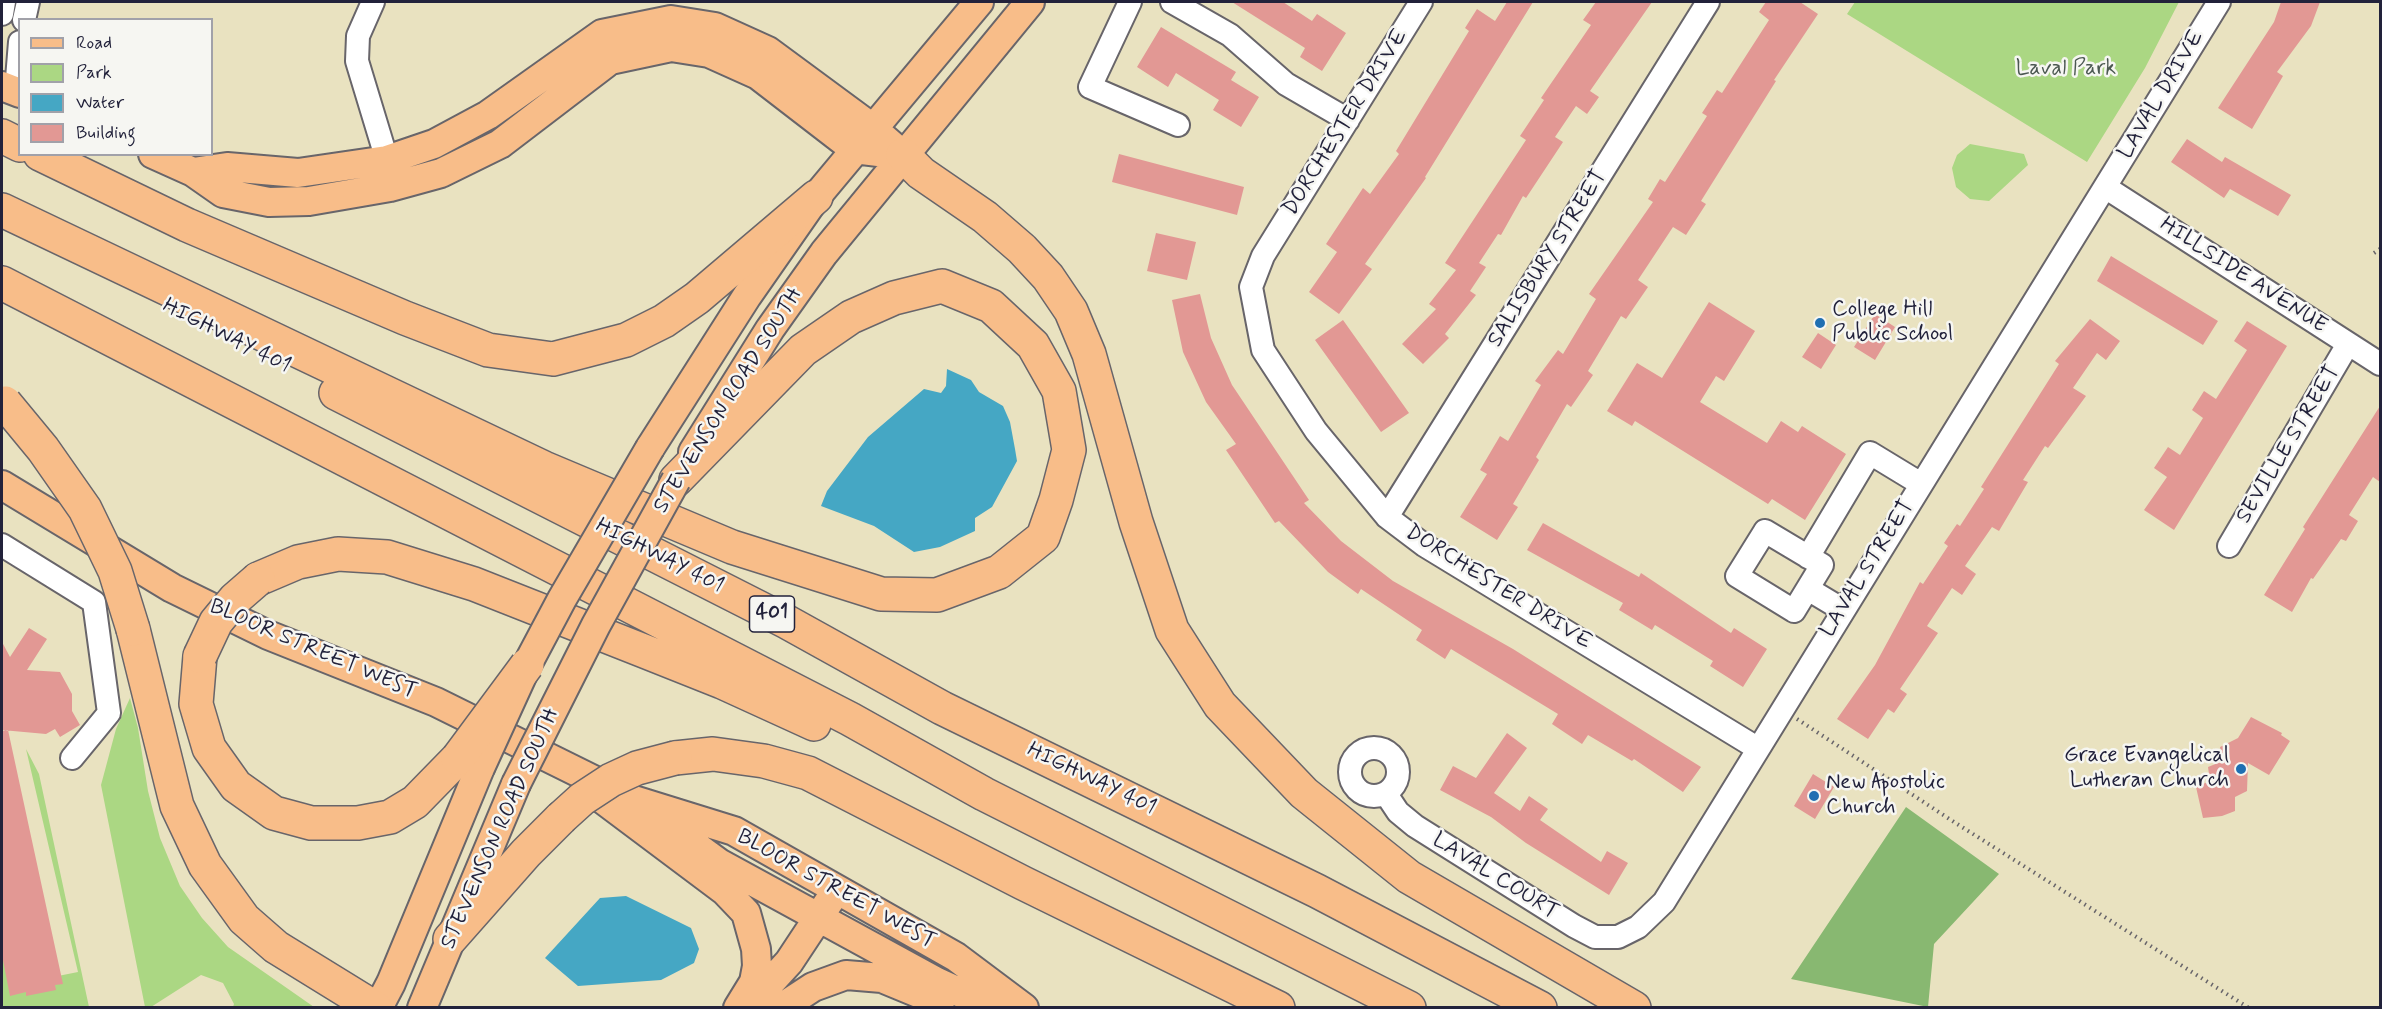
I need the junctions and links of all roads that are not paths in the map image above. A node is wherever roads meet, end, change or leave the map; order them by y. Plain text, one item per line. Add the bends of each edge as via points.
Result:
1 (4, 2) edge
2 (28, 2) edge
3 (373, 2) edge
4 (979, 2) edge
5 (1030, 2) edge
6 (1130, 2) edge
7 (1172, 2) edge
8 (1421, 2) edge
9 (1708, 2) edge
10 (2219, 2) edge
11 (2, 14) edge
12 (24, 18) edge
13 (18, 54) edge
14 (12, 90) edge
15 (1348, 120) junction
16 (1178, 125) dead end
17 (871, 127) junction
18 (2, 136) edge
19 (18, 144) edge
20 (854, 149) junction
21 (903, 155) junction
22 (44, 156) edge
23 (157, 156) edge
24 (387, 160) junction
25 (193, 172) junction
26 (2105, 187) junction
27 (816, 197) junction
28 (2, 210) edge
29 (2, 223) edge
30 (2, 283) edge
31 (2348, 344) junction
32 (2380, 364) edge
33 (3, 401) edge
34 (676, 480) junction
35 (1921, 484) junction
36 (4, 493) edge
37 (1388, 516) junction
38 (2, 545) edge
39 (2229, 546) dead end
40 (1809, 557) junction
41 (1808, 589) junction
42 (1843, 610) junction
43 (527, 665) joint
44 (1757, 748) junction
45 (72, 758) dead end
46 (469, 763) junction
47 (559, 766) junction
48 (984, 794) junction
49 (1386, 794) dead end
50 (633, 800) junction
51 (846, 893) junction
52 (828, 921) junction
53 (1618, 937) joint
54 (450, 939) junction
55 (381, 999) edge
56 (428, 1006) edge
57 (738, 1008) edge
58 (747, 1008) edge
59 (779, 1008) edge
60 (952, 1008) edge
61 (993, 1008) edge
62 (1024, 1008) edge
63 (1278, 1008) edge
64 (1409, 1008) edge
65 (1540, 1008) edge
66 (1634, 1008) edge

1 - 11 street
2 - 12 street
3 - 24 street via 358,36 357,61
4 - 17 main road, STEVENSON ROAD SOUTH
5 - 21 main road, STEVENSON ROAD SOUTH
6 - 16 street via 1090,87
7 - 15 street via 1230,35 1286,84
8 - 15 street, DORCHESTER DRIVE
9 - 37 street, SALISBURY STREET
10 - 26 street, LAVAL DRIVE
13 - 14 street
15 - 37 street, DORCHESTER DRIVE via 1263,256 1251,287 1263,350 1316,431
17 - 20 main road, STEVENSON ROAD SOUTH
17 - 21 main road
17 - 24 main road via 768,51 715,27 671,20 602,34 489,115 434,144
18 - 19 highway
20 - 21 main road
20 - 25 main road via 758,75 709,53 670,47 610,60 500,144 441,173 390,187 309,201 269,202 223,193
20 - 27 main road, STEVENSON ROAD SOUTH
21 - 34 main road, STEVENSON ROAD SOUTH via 824,253 770,329
21 - 66 highway via 1022,249 1048,277 1071,311 1089,354 1136,522 1173,630 1220,705 1304,793 1409,877
22 - 27 highway via 187,225 405,318 488,350 553,359 626,340 664,321
23 - 25 main road
24 - 25 main road via 298,173 227,167
26 - 31 street, HILLSIDE AVENUE
26 - 35 street, LAVAL STREET
27 - 43 main road, STEVENSON ROAD SOUTH, bridge via 650,448
28 - 34 highway via 544,468 732,548 881,594 937,595 999,572 1043,537 1069,450 1059,392 1033,345 991,306 942,286 894,298 862,312 803,350
29 - 65 highway, HIGHWAY 401 / 401 via 787,622 942,708 1317,891
30 - 48 highway, 401 via 850,719
31 - 32 street, HILLSIDE AVENUE
31 - 39 street, SEVILLE STREET
33 - 55 highway, bridge via 85,509 115,571 177,806 204,865 244,919 276,947
34 - 54 main road, STEVENSON ROAD SOUTH, bridge via 596,625 516,784
35 - 40 street via 1870,453
35 - 42 street, LAVAL STREET
36 - 47 main road, BLOOR STREET WEST via 172,588 268,635 436,702
37 - 44 street, DORCHESTER DRIVE via 1424,545
38 - 45 street via 94,602 109,713
40 - 41 street via 1822,565
40 - 41 street via 1764,531 1737,576 1794,611
41 - 42 street
42 - 44 street, LAVAL STREET
43 - 46 highway, bridge
44 - 53 street, LAVAL STREET via 1664,902 1638,927
46 - 48 highway, bridge via 390,817 358,823 311,823 274,813 236,786 209,748 195,704 200,656 216,622 258,579 298,562 338,554 387,556 474,584 689,669
46 - 55 main road, STEVENSON ROAD SOUTH
47 - 50 main road, BLOOR STREET WEST
47 - 57 main road via 725,891 746,914 757,966 754,982
48 - 64 highway, 401
49 - 53 street, LAVAL COURT via 1398,812 1415,826 1574,926 1595,937
50 - 51 main road, BLOOR STREET WEST via 734,831
50 - 52 main road, BLOOR STREET WEST via 719,863
51 - 52 main road
51 - 62 main road, BLOOR STREET WEST via 956,957
52 - 58 main road
52 - 59 main road
52 - 61 main road, BLOOR STREET WEST via 937,982
54 - 56 main road, STEVENSON ROAD SOUTH
54 - 63 highway, bridge via 526,853 582,799 637,768 713,754 764,761 808,773
55 - 56 main road
59 - 60 main road via 830,980 859,975 882,978

